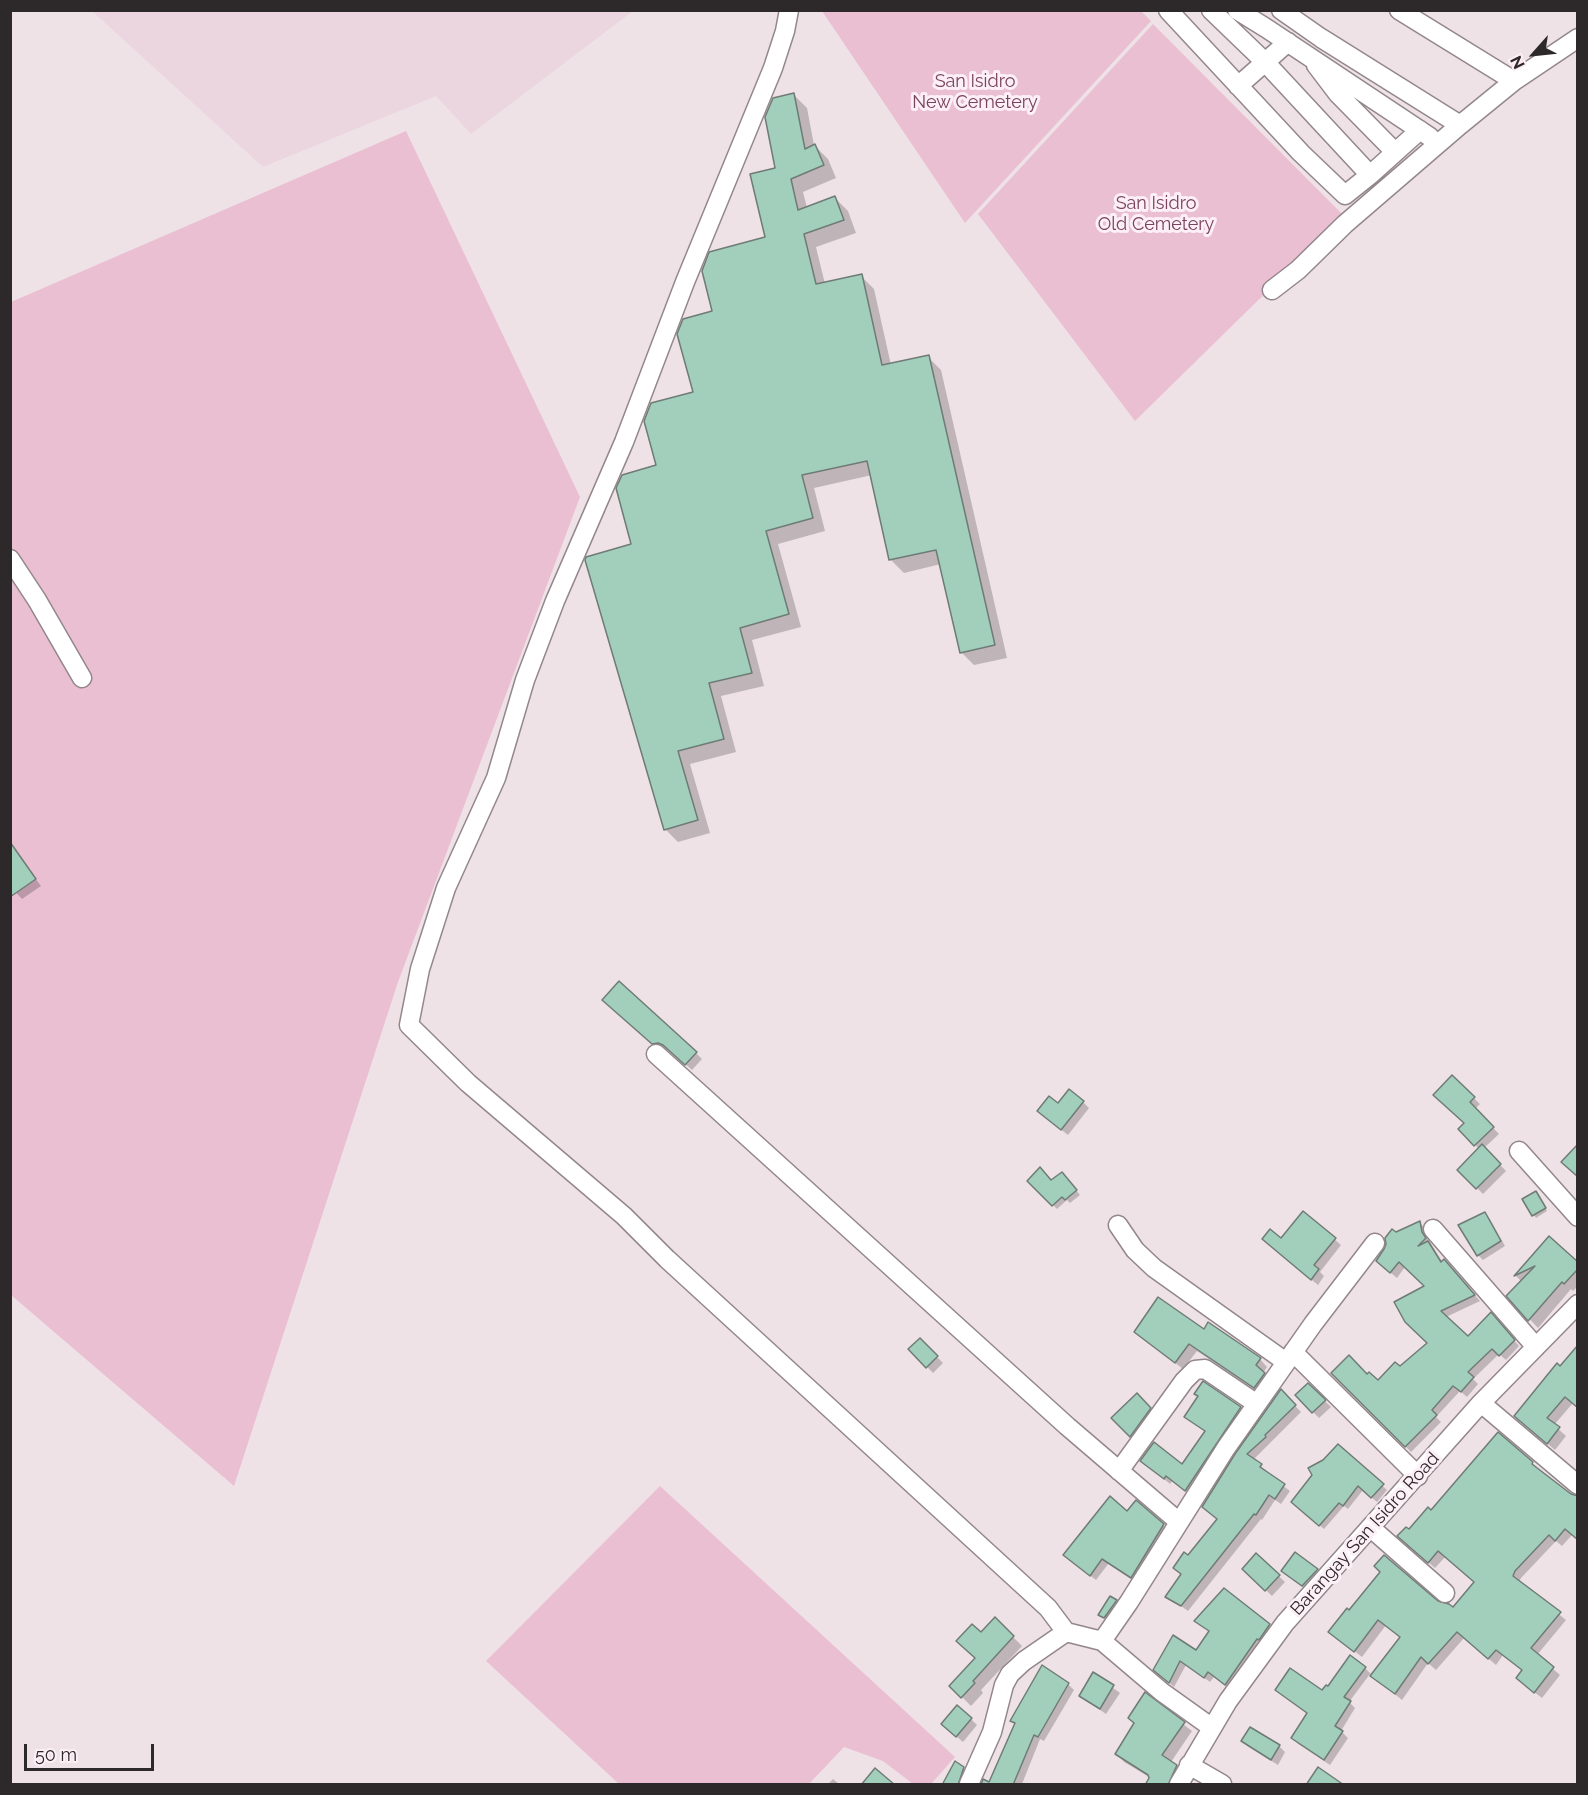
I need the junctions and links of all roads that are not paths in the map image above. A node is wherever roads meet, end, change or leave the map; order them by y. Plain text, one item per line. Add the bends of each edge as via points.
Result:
1 (789, 10) edge
2 (1168, 10) edge
3 (1211, 10) edge
4 (1281, 10) edge
5 (1399, 10) edge
6 (1238, 11) edge
7 (1227, 27) junction
8 (1321, 38) junction
9 (1578, 38) edge
10 (1288, 42) junction
11 (1205, 50) junction
12 (1311, 57) junction
13 (1265, 62) junction
14 (1514, 81) junction
15 (1238, 86) junction
16 (1401, 88) junction
17 (1387, 109) junction
18 (1460, 125) junction
19 (1420, 130) junction
20 (1440, 142) junction
21 (1395, 152) junction
22 (1370, 175) junction
23 (1272, 290) dead end
24 (10, 559) edge
25 (82, 678) dead end
26 (656, 1054) dead end
27 (1519, 1151) dead end
28 (1578, 1217) edge
29 (1118, 1225) dead end
30 (1433, 1229) dead end
31 (1376, 1243) dead end
32 (1578, 1304) edge
33 (1536, 1347) junction
34 (1290, 1357) junction
35 (1481, 1403) junction
36 (1257, 1404) junction
37 (1119, 1470) junction
38 (1418, 1476) junction
39 (1578, 1485) edge
40 (1179, 1522) junction
41 (1371, 1528) junction
42 (1446, 1593) dead end
43 (1066, 1632) junction
44 (1102, 1641) junction
45 (1211, 1727) junction
46 (1189, 1765) junction
47 (969, 1785) edge
48 (1179, 1785) edge
49 (1222, 1785) edge

1 - 43 street via 773,69 624,442 555,601 525,681 496,778 448,882 420,969 409,1025 468,1083 624,1216 1048,1608
2 - 11 street
3 - 7 street
4 - 8 street
5 - 14 street
6 - 7 street
6 - 10 street
7 - 11 street
7 - 13 street
8 - 12 street
8 - 16 street
9 - 14 street
10 - 12 street
10 - 13 street
11 - 15 street
12 - 17 street
12 - 21 street via 1338,94
13 - 15 street
13 - 22 street
14 - 18 street
15 - 22 street via 1345,195
16 - 17 street
16 - 18 street
17 - 19 street
18 - 20 street
19 - 20 street
19 - 21 street
20 - 23 street
21 - 22 street
24 - 25 street
26 - 37 street
27 - 28 street
29 - 34 street via 1135,1250 1154,1268
30 - 33 street
31 - 34 street
32 - 33 street, Barangay San Isidro Road
33 - 35 street, Barangay San Isidro Road
34 - 36 street
34 - 38 street
35 - 38 street, Barangay San Isidro Road
35 - 39 street
36 - 37 street via 1205,1369 1195,1370
36 - 40 street
37 - 40 street
38 - 41 street, Barangay San Isidro Road
40 - 44 street
41 - 42 street
41 - 45 street, Barangay San Isidro Road via 1285,1623
43 - 44 street
43 - 47 street via 1010,1674 992,1732
44 - 45 street
45 - 46 street, Barangay San Isidro Road
46 - 48 street, Barangay San Isidro Road
46 - 49 street

